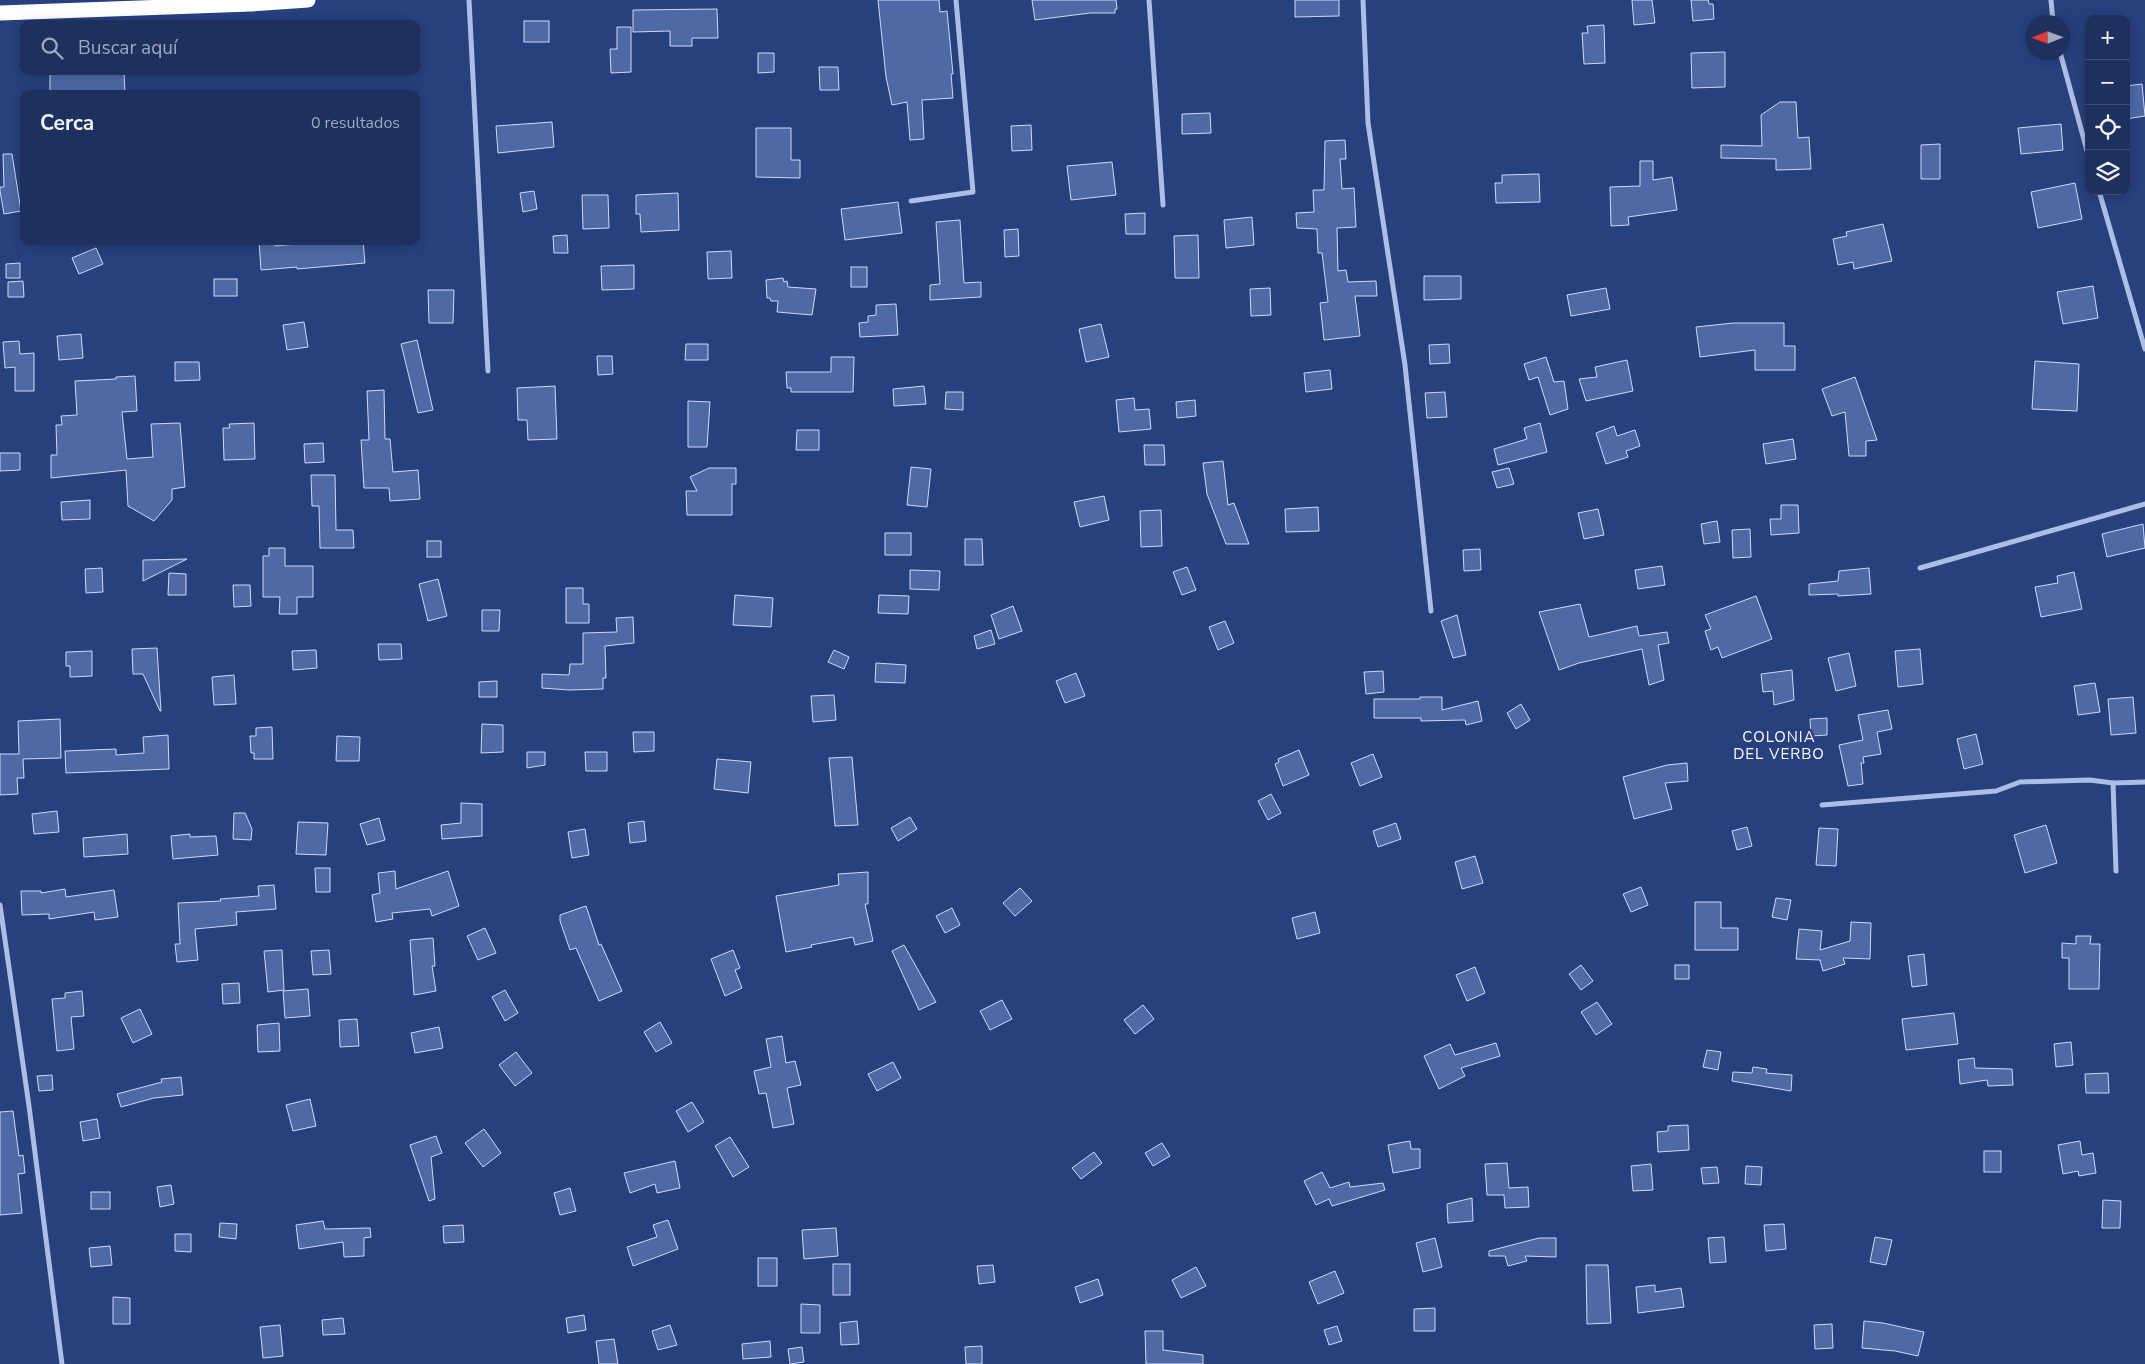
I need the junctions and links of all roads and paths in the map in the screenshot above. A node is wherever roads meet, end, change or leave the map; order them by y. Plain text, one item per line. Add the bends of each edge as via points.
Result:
1 (308, 0) edge
2 (469, 0) edge
3 (956, 0) edge
4 (1149, 0) edge
5 (1363, 0) edge
6 (2051, 0) edge
7 (250, 2) edge
8 (0, 12) edge
9 (2052, 15) edge
10 (2062, 60) edge
11 (2087, 150) edge
12 (2100, 195) edge
13 (911, 201) dead end
14 (1164, 205) dead end
15 (2145, 349) edge
16 (488, 371) dead end
17 (2145, 504) edge
18 (1920, 568) dead end
19 (1431, 611) dead end
20 (2145, 782) edge
21 (2114, 783) junction
22 (1822, 805) dead end
23 (2116, 871) dead end
24 (0, 905) edge
25 (62, 1364) edge

1 - 7 highway
2 - 16 street
3 - 13 street via 973,192
4 - 14 street
5 - 19 street via 1368,123 1405,365
6 - 9 street
7 - 8 highway
10 - 11 street
12 - 15 street
17 - 18 street
20 - 21 street
21 - 22 street via 2090,780 2020,782 1996,791
21 - 23 street
24 - 25 street

